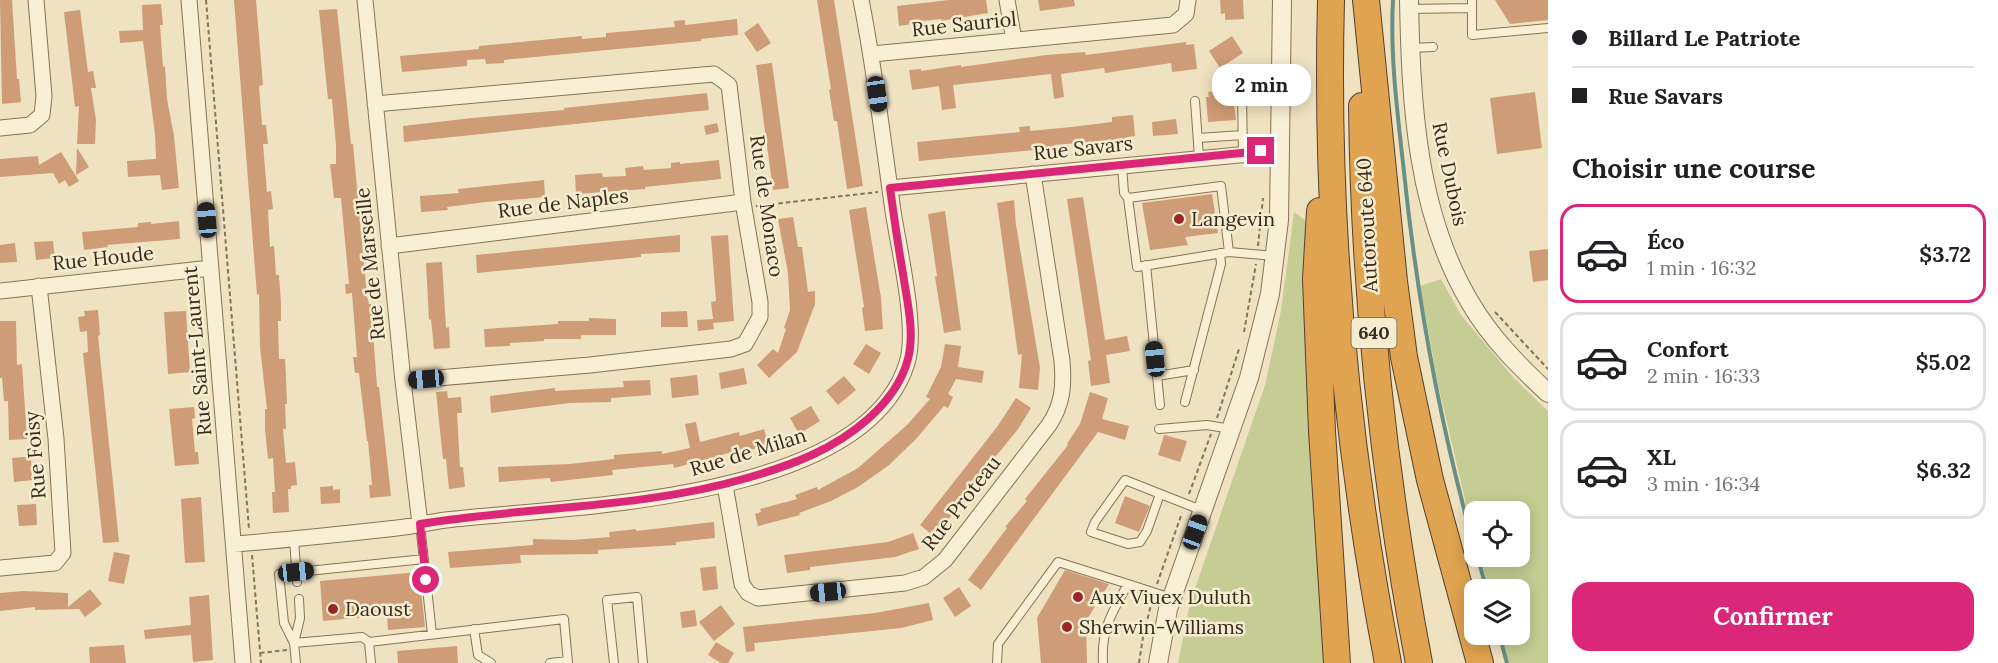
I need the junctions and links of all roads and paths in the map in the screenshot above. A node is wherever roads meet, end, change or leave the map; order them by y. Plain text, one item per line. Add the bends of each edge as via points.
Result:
1 (36, 0) edge
2 (189, 0) edge
3 (206, 0) edge
4 (365, 0) edge
5 (861, 0) edge
6 (1007, 0) edge
7 (1188, 0) edge
8 (1282, 0) edge
9 (1331, 0) edge
10 (1364, 0) edge
11 (1472, 4) edge
12 (1409, 5) edge
13 (1330, 26) junction
14 (1548, 28) edge
15 (1014, 40) junction
16 (1434, 47) dead end
17 (1410, 48) junction
18 (872, 54) junction
19 (1242, 95) dead end
20 (1194, 101) dead end
21 (375, 104) junction
22 (0, 128) edge
23 (1243, 135) junction
24 (1198, 138) junction
25 (1281, 151) junction
26 (1243, 153) junction
27 (1199, 157) junction
28 (1122, 165) junction
29 (1033, 174) junction
30 (886, 190) junction
31 (1263, 194) dead end
32 (1128, 198) junction
33 (748, 204) junction
34 (389, 246) junction
35 (1258, 247) dead end
36 (1225, 252) junction
37 (1276, 256) junction
38 (1256, 261) dead end
39 (1146, 265) junction
40 (221, 267) junction
41 (39, 286) junction
42 (0, 291) edge
43 (1490, 305) dead end
44 (1243, 335) dead end
45 (1241, 343) dead end
46 (1548, 369) edge
47 (1194, 370) junction
48 (1157, 376) junction
49 (403, 381) junction
50 (1548, 393) edge
51 (1185, 402) dead end
52 (1160, 405) dead end
53 (1225, 424) junction
54 (1159, 429) dead end
55 (1212, 432) dead end
56 (725, 484) junction
57 (1160, 494) junction
58 (1189, 495) dead end
59 (1203, 510) junction
60 (1183, 511) dead end
61 (420, 524) junction
62 (249, 525) dead end
63 (294, 539) junction
64 (234, 544) junction
65 (251, 555) dead end
66 (424, 559) junction
67 (0, 568) edge
68 (296, 572) junction
69 (297, 582) dead end
70 (1128, 584) junction
71 (1164, 592) junction
72 (299, 599) dead end
73 (1152, 599) dead end
74 (474, 629) junction
75 (432, 634) junction
76 (369, 642) junction
77 (294, 643) junction
78 (273, 651) dead end
79 (260, 653) junction
80 (568, 662) edge
81 (243, 663) edge
82 (261, 663) edge
83 (296, 663) edge
84 (371, 663) edge
85 (491, 663) edge
86 (550, 663) edge
87 (614, 663) edge
88 (643, 663) edge
89 (998, 663) edge
90 (1103, 663) edge
91 (1139, 663) edge
92 (1158, 663) edge
93 (1337, 663) edge
94 (1388, 663) edge
95 (1419, 663) edge
96 (1480, 663) edge

1 - 22 street via 42,115 30,125
2 - 40 street, Rue Saint-Laurent
3 - 40 path, Rue Saint-Laurent
4 - 21 street, Rue de Marseille
5 - 18 street, Rue de Milan
6 - 15 street
7 - 15 street, Rue Sauriol via 1186,14 1173,25
8 - 25 street
9 - 13 highway, Autoroute 640 / 640
10 - 95 highway, Autoroute 640 / 640 via 1367,246 1394,515
10 - 96 highway via 1404,357 1430,480
11 - 12 lane
11 - 14 lane via 1472,35
12 - 17 street, Rue Dubois
13 - 93 highway via 1317,279
13 - 94 highway, Autoroute 640 / 640 via 1334,195 1344,352 1364,521
15 - 18 street, Rue Sauriol
16 - 17 lane
17 - 50 street, Rue Dubois via 1423,171 1446,255 1490,331
18 - 30 street, Rue de Milan
19 - 23 lane
20 - 24 lane
21 - 33 street, Rue de Monaco via 714,74 729,85
21 - 34 street, Rue de Marseille
23 - 24 lane
23 - 26 lane
24 - 27 lane
25 - 26 street, Rue Savars
25 - 37 street
26 - 27 street, Rue Savars
27 - 28 street, Rue Savars
28 - 29 street, Rue Savars
28 - 32 lane via 1124,193
29 - 30 street, Rue Savars
29 - 56 street, Rue Proteau via 1063,371 1061,399 1049,425 945,560 930,573 905,583 758,598 742,584
30 - 33 path
30 - 56 street, Rue de Milan via 910,330 908,357 898,382 872,416 830,447 788,466
31 - 35 path
32 - 36 lane via 1221,186
32 - 39 lane via 1137,267
33 - 34 street, Rue de Naples
33 - 49 street, Rue de Monaco via 760,316 744,344 731,349 590,366
34 - 49 street, Rue de Marseille
36 - 37 lane
36 - 39 lane
36 - 47 lane
37 - 53 street via 1257,351
38 - 44 path
39 - 48 lane
40 - 41 street, Rue Houde
40 - 62 path, Rue Saint-Laurent
40 - 64 street, Rue Saint-Laurent
41 - 42 street, Rue Houde
41 - 67 street, Rue Foisy via 56,439 63,553 55,563
43 - 46 path
45 - 53 path
47 - 48 lane
47 - 51 lane
48 - 52 lane
49 - 61 street, Rue de Marseille
53 - 54 lane
53 - 59 street
55 - 58 path
56 - 61 street, Rue de Milan via 649,499
57 - 57 lane via 1125,480 1091,532 1128,544 1140,542 1148,531
57 - 59 lane
59 - 71 street
60 - 71 path
61 - 63 street, Rue de Milan
61 - 66 lane
63 - 64 street, Rue de Milan
63 - 68 lane
64 - 81 street, Rue Saint-Laurent
65 - 79 path
66 - 68 lane
66 - 75 lane
68 - 69 lane
68 - 77 lane via 279,574 284,623
70 - 71 lane
70 - 89 lane via 1058,562 998,644
70 - 90 lane via 1106,627
71 - 92 street
72 - 77 lane via 300,618
73 - 91 path
74 - 75 lane
74 - 80 lane via 564,620
74 - 85 lane via 478,655
75 - 76 lane
76 - 77 lane via 362,637
76 - 84 lane
77 - 83 lane
78 - 79 path
79 - 82 path
80 - 86 lane
87 - 88 lane via 607,600 637,597

